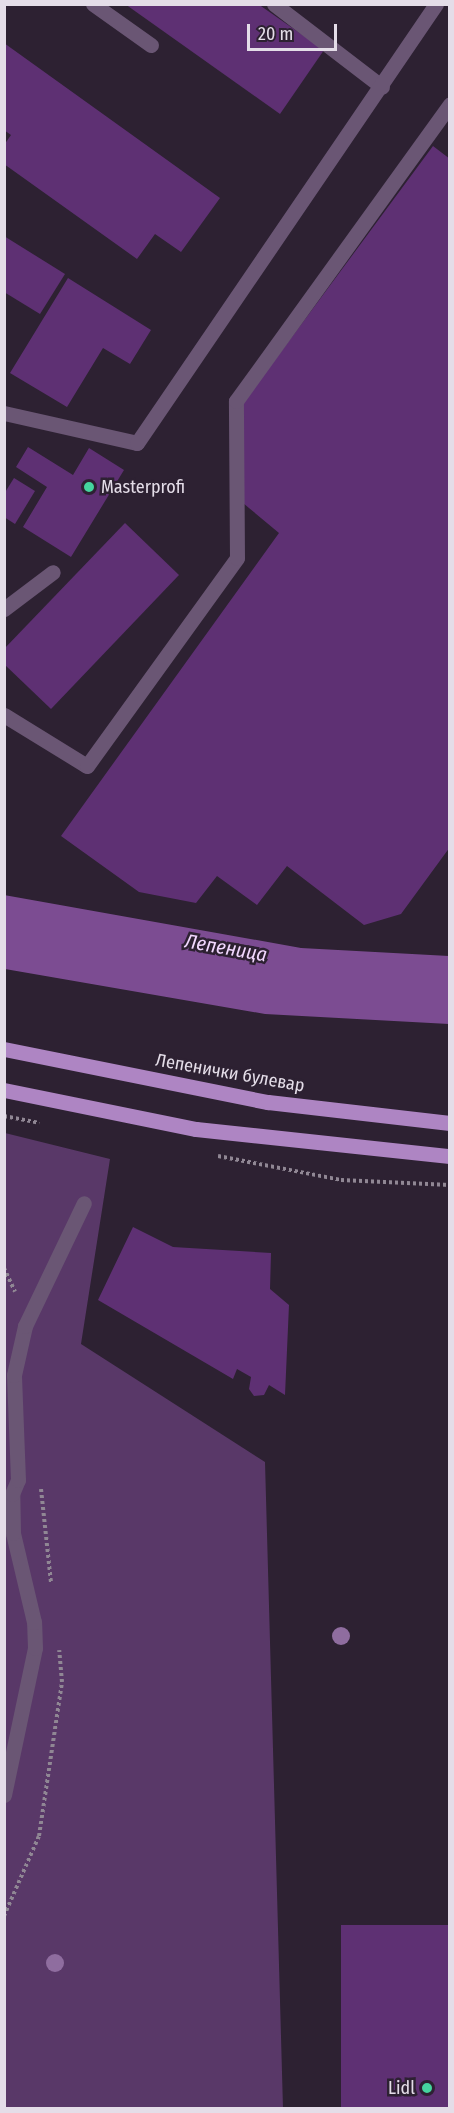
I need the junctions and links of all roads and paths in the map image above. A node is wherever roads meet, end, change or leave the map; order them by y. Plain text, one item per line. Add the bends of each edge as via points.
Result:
1 (93, 4) edge
2 (274, 4) edge
3 (436, 4) edge
4 (151, 45) dead end
5 (382, 87) junction
6 (450, 104) edge
7 (4, 414) edge
8 (53, 572) dead end
9 (4, 609) edge
10 (4, 715) edge
11 (4, 1049) edge
12 (4, 1090) edge
13 (450, 1123) edge
14 (450, 1156) edge
15 (84, 1203) dead end
16 (4, 1795) edge

1 - 4 lane
2 - 5 lane
3 - 5 lane
5 - 7 lane via 137,443
6 - 10 lane via 236,401 237,558 87,766
8 - 9 lane
11 - 13 main road, Лепенички булевар via 268,1102
12 - 14 main road via 196,1129
15 - 16 lane via 25,1326 14,1375 18,1480 12,1494 13,1533 34,1622 35,1648

